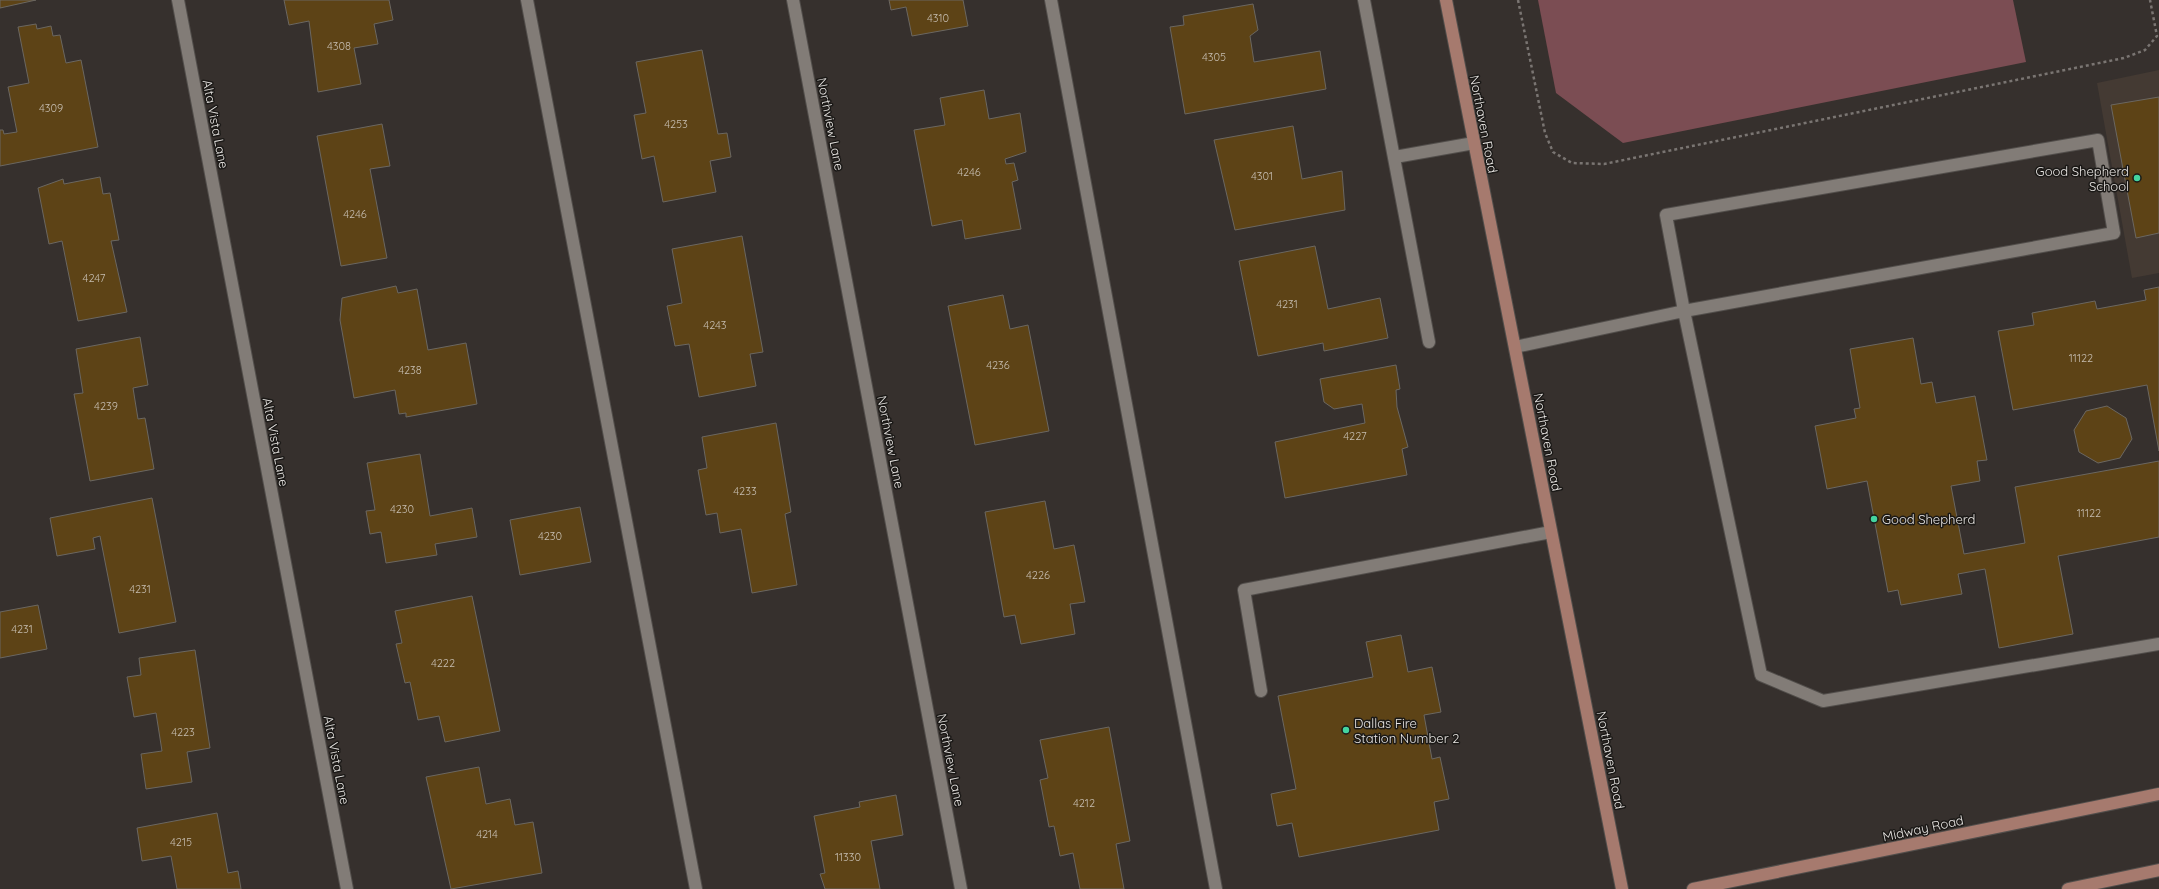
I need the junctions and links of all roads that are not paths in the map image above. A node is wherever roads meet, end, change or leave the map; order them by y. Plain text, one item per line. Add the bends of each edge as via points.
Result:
1 (178, 0) edge
2 (527, 0) edge
3 (793, 0) edge
4 (1051, 0) edge
5 (1364, 0) edge
6 (1446, 0) edge
7 (1474, 143) junction
8 (1394, 157) junction
9 (1684, 311) junction
10 (1429, 342) dead end
11 (1515, 347) junction
12 (1551, 532) junction
13 (2159, 644) edge
14 (1261, 691) dead end
15 (2159, 794) edge
16 (2159, 870) edge
17 (347, 889) edge
18 (696, 889) edge
19 (961, 889) edge
20 (1216, 889) edge
21 (1622, 889) edge
22 (1693, 889) edge
23 (2068, 889) edge

1 - 17 street, Alta Vista Lane
2 - 18 street
3 - 19 street, Northview Lane
4 - 20 street
5 - 8 street
6 - 7 street, Northaven Road
7 - 8 street
7 - 11 street, Northaven Road
8 - 10 street
9 - 9 street via 1666,215 2098,140 2114,233
9 - 11 street
9 - 13 street via 1761,675 1823,701
11 - 12 street, Northaven Road
12 - 14 street via 1244,590
12 - 21 street, Northaven Road
15 - 22 street, Midway Road
16 - 23 street

